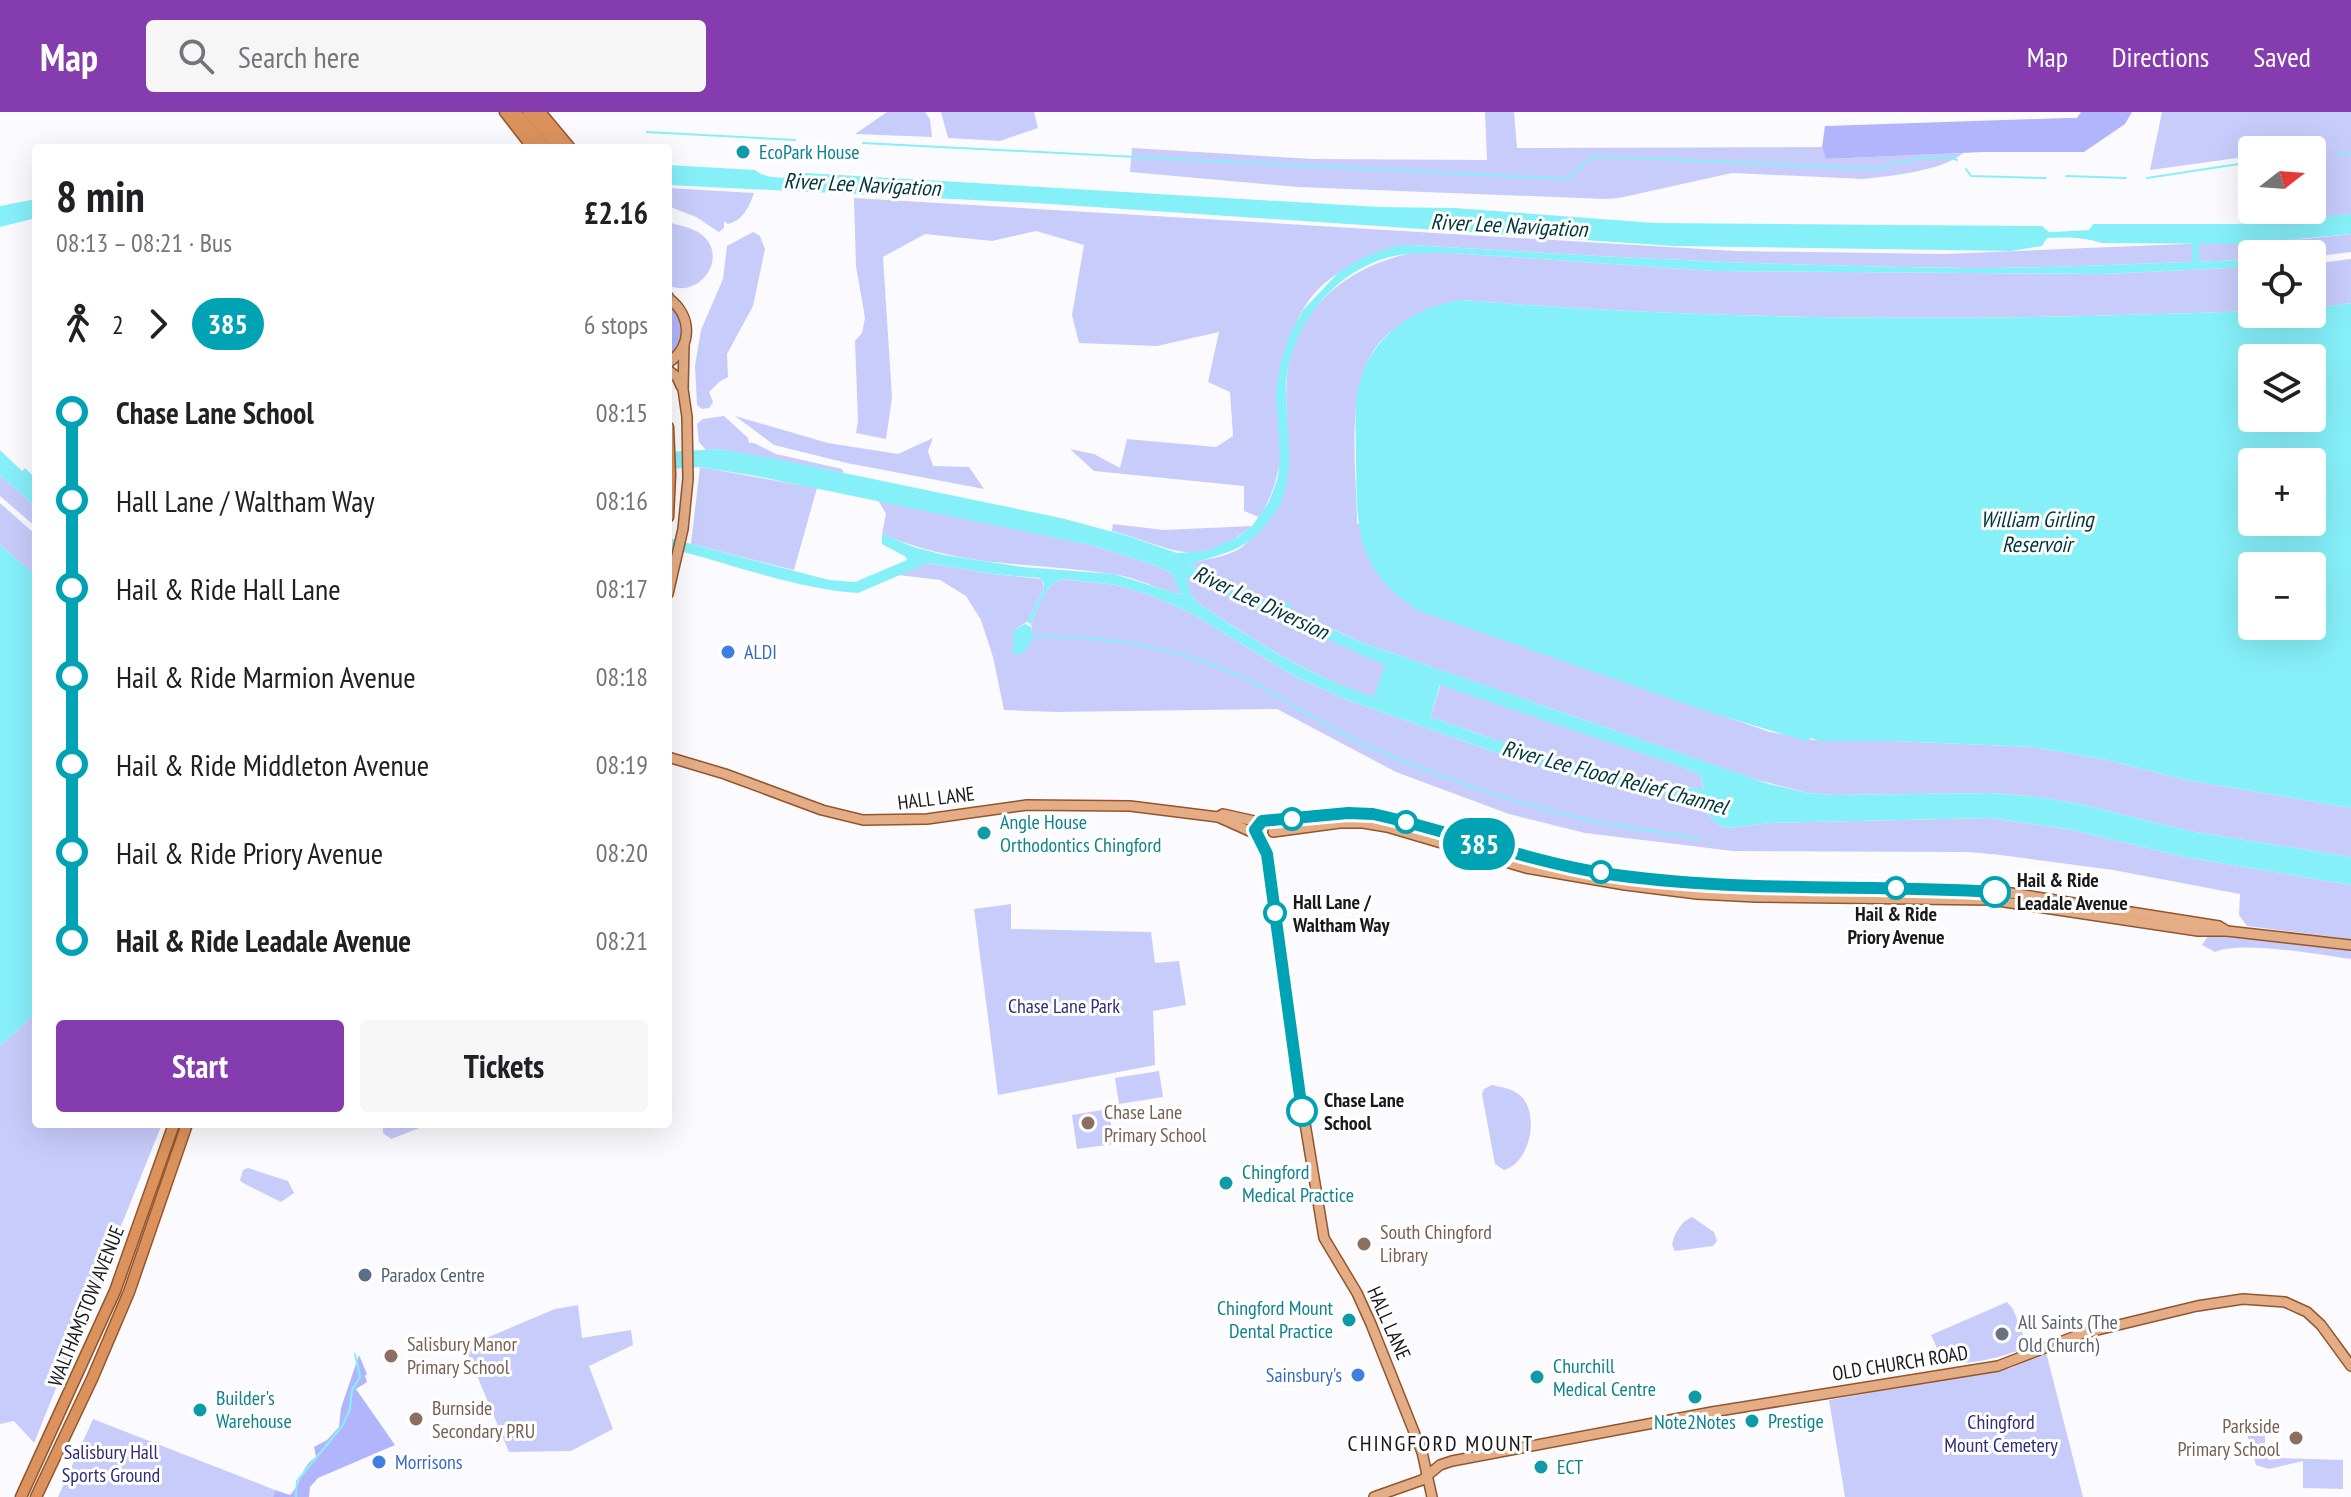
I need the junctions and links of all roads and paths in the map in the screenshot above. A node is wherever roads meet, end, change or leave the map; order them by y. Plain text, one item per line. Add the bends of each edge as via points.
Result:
1 (505, 112) edge
2 (515, 112) edge
3 (528, 112) edge
4 (540, 112) edge
5 (545, 142) edge
6 (672, 302) edge
7 (684, 344) junction
8 (672, 358) edge
9 (672, 373) edge
10 (683, 389) junction
11 (672, 576) edge
12 (672, 758) edge
13 (1218, 817) junction
14 (1264, 822) junction
15 (1272, 834) junction
16 (1258, 835) junction
17 (1443, 838) junction
18 (1267, 854) junction
19 (2351, 945) edge
20 (171, 1128) edge
21 (186, 1128) edge
22 (2351, 1366) edge
23 (1427, 1477) junction
24 (21, 1497) edge
25 (36, 1497) edge
26 (1374, 1497) edge
27 (1432, 1497) edge

1 - 5 highway
2 - 5 highway
3 - 5 highway
4 - 5 highway
6 - 7 main road via 686,323
7 - 8 main road
7 - 10 main road
9 - 10 main road
10 - 11 main road via 688,442 683,529
12 - 13 main road, HALL LANE via 863,820 927,819 1027,805 1130,806
13 - 14 main road, HALL LANE
13 - 16 main road, HALL LANE
14 - 15 main road
14 - 16 main road via 1256,827
14 - 17 main road, HALL LANE via 1359,813 1389,817
15 - 16 main road
15 - 17 main road via 1363,823
15 - 18 main road, HALL LANE
16 - 18 main road, HALL LANE
17 - 19 main road via 1517,860 1625,880 1739,891 2009,897
18 - 23 main road, HALL LANE via 1324,1238 1371,1324
20 - 24 highway, WALTHAMSTOW AVENUE via 115,1291
21 - 25 highway, WALTHAMSTOW AVENUE via 129,1292
22 - 23 main road, OLD CHURCH ROAD via 2307,1312 2285,1302 2243,1299 2081,1334 1998,1366 1457,1460 1440,1465
23 - 26 main road, OLD CHURCH ROAD
23 - 27 main road, HALL LANE

